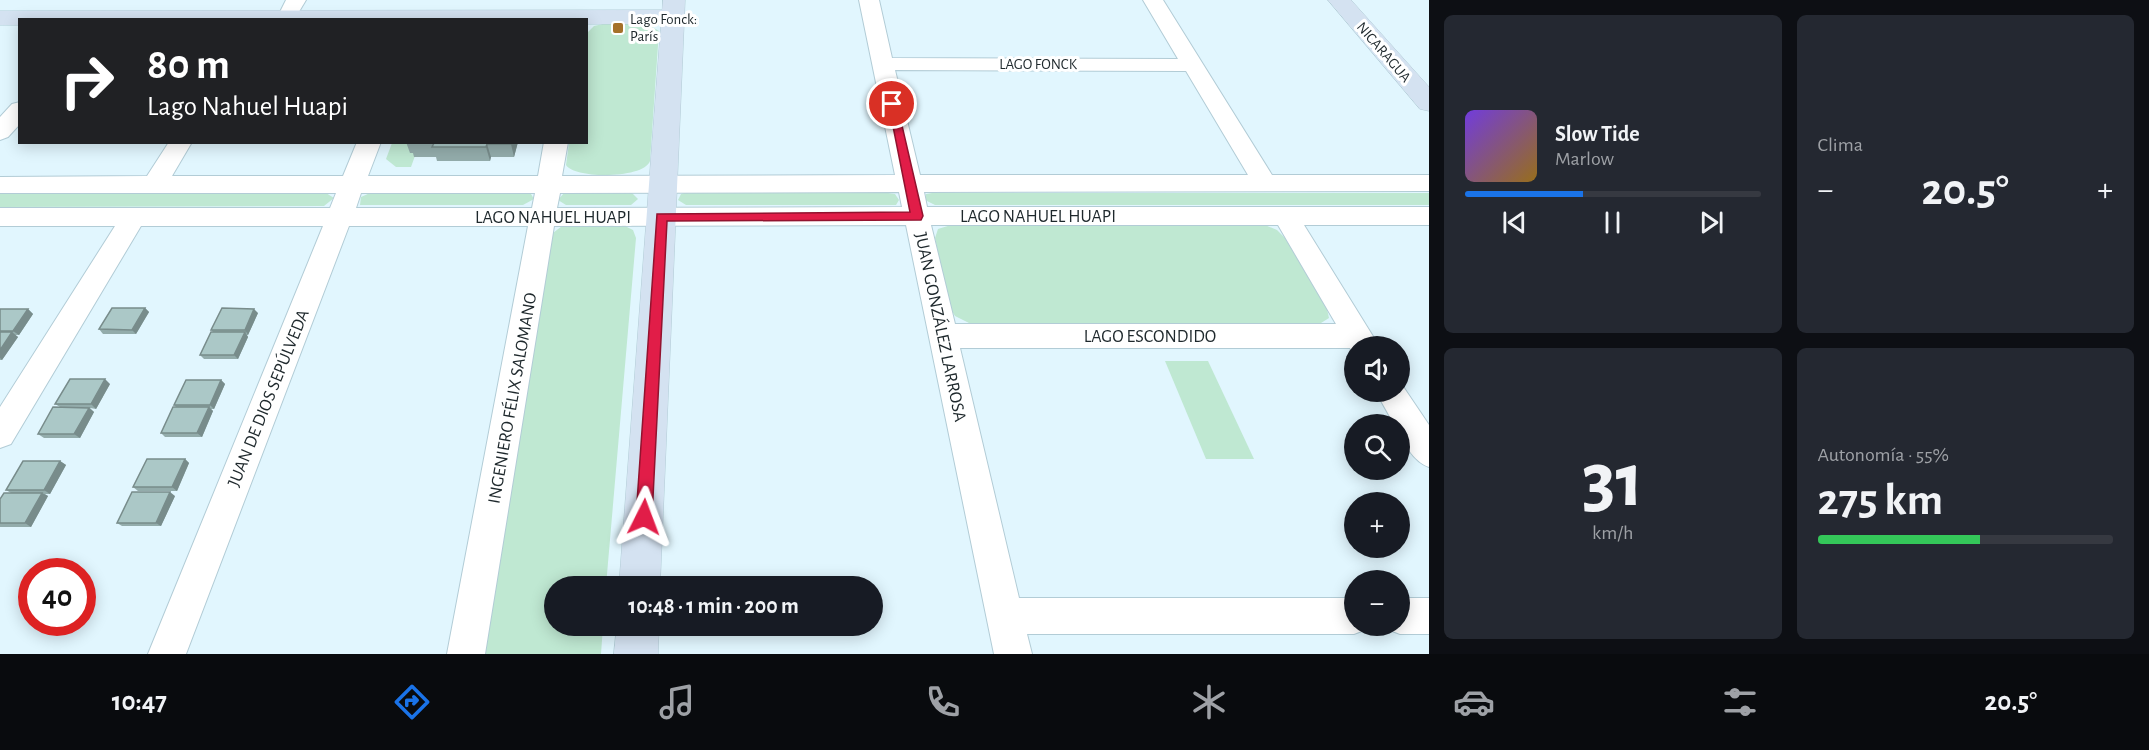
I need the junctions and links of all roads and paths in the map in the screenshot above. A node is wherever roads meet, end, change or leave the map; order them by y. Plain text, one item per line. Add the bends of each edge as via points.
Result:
1 (869, 0) edge
2 (1153, 0) edge
3 (1339, 0) edge
4 (673, 8) edge
5 (290, 9) edge
6 (0, 18) edge
7 (18, 18) edge
8 (262, 18) edge
9 (419, 18) edge
10 (578, 18) edge
11 (883, 64) junction
12 (1395, 64) junction
13 (1429, 64) edge
14 (1192, 65) junction
15 (1429, 103) edge
16 (18, 111) edge
17 (0, 132) edge
18 (180, 144) edge
19 (368, 144) edge
20 (556, 144) edge
21 (1264, 183) junction
22 (1429, 183) edge
23 (0, 184) edge
24 (155, 184) junction
25 (353, 184) junction
26 (549, 184) junction
27 (910, 184) junction
28 (662, 200) junction
29 (917, 216) junction
30 (1285, 216) junction
31 (1429, 216) edge
32 (0, 217) edge
33 (134, 217) junction
34 (340, 217) junction
35 (544, 217) junction
36 (943, 336) junction
37 (1358, 336) edge
38 (1344, 341) edge
39 (1397, 402) edge
40 (0, 434) edge
41 (1429, 453) edge
42 (641, 576) edge
43 (1005, 616) junction
44 (1344, 616) edge
45 (1410, 616) edge
46 (1429, 616) edge
47 (637, 636) edge
48 (167, 654) edge
49 (466, 654) edge
50 (636, 654) edge
51 (1013, 654) edge

1 - 11 street, JUAN GONZÁLEZ LARROSA
2 - 14 street
3 - 12 street, NICARAGUA
4 - 10 street
4 - 28 street
5 - 8 street
5 - 9 street
6 - 7 street
9 - 10 street
11 - 14 street, LAGO FONCK
11 - 27 street, JUAN GONZÁLEZ LARROSA
12 - 13 street
12 - 15 street, NICARAGUA
14 - 21 street
16 - 17 street
18 - 24 street
19 - 25 street, JUAN DE DIOS SEPÚLVEDA
20 - 26 street, INGENIERO FÉLIX SALOMANO
21 - 22 street, LAGO NAHUEL HUAPI
21 - 27 street, LAGO NAHUEL HUAPI
23 - 24 street, LAGO NAHUEL HUAPI
24 - 25 street, LAGO NAHUEL HUAPI
25 - 26 street, LAGO NAHUEL HUAPI
25 - 34 street, JUAN DE DIOS SEPÚLVEDA
26 - 28 street, LAGO NAHUEL HUAPI
26 - 35 street, INGENIERO FÉLIX SALOMANO
27 - 28 street, LAGO NAHUEL HUAPI
27 - 29 street, JUAN GONZÁLEZ LARROSA
28 - 29 street, LAGO NAHUEL HUAPI
28 - 35 street, LAGO NAHUEL HUAPI
28 - 42 street
29 - 30 street, LAGO NAHUEL HUAPI
29 - 36 street, JUAN GONZÁLEZ LARROSA
30 - 31 street, LAGO NAHUEL HUAPI
30 - 37 street
32 - 33 street, LAGO NAHUEL HUAPI
33 - 34 street, LAGO NAHUEL HUAPI
33 - 40 street
34 - 35 street, LAGO NAHUEL HUAPI
34 - 48 street, JUAN DE DIOS SEPÚLVEDA
35 - 49 street, INGENIERO FÉLIX SALOMANO
36 - 38 street, LAGO ESCONDIDO
36 - 43 street, JUAN GONZÁLEZ LARROSA
39 - 41 street
43 - 44 street
43 - 51 street, JUAN GONZÁLEZ LARROSA
45 - 46 street
47 - 50 street

